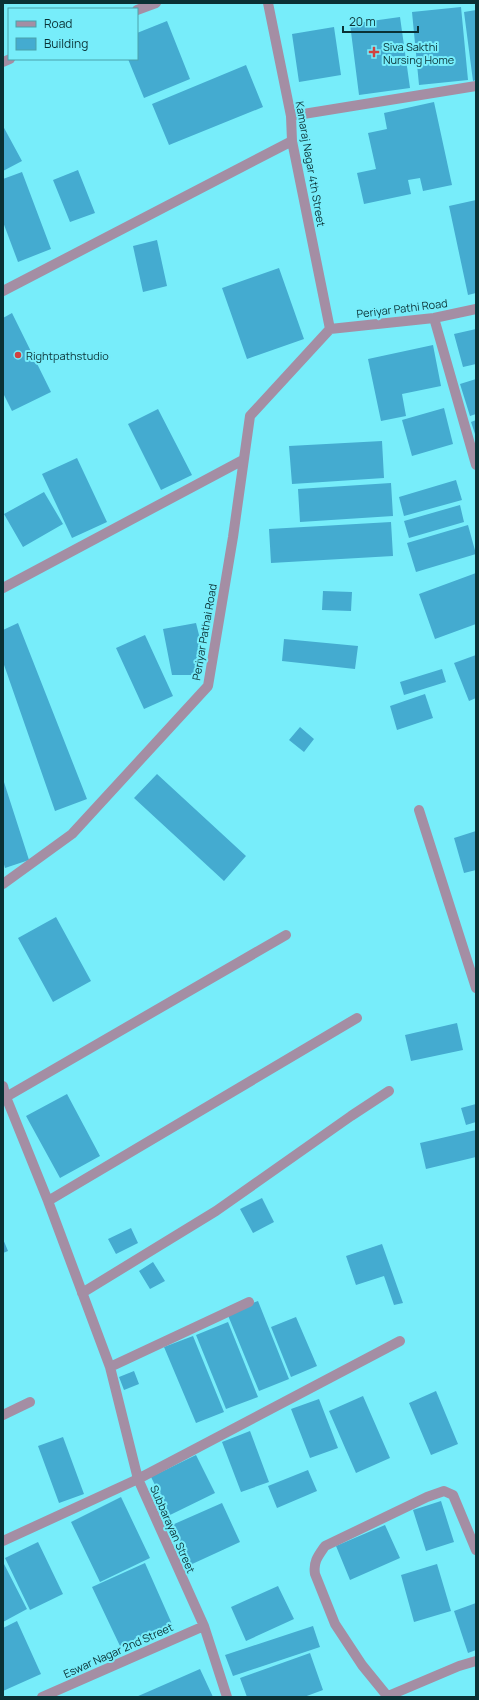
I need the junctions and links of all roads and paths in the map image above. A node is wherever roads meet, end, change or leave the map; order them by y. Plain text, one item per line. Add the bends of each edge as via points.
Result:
1 (156, 3) edge
2 (271, 3) edge
3 (138, 10) edge
4 (476, 86) edge
5 (291, 116) junction
6 (292, 141) junction
7 (3, 291) edge
8 (476, 309) edge
9 (434, 318) junction
10 (330, 329) junction
11 (243, 460) junction
12 (476, 465) edge
13 (3, 588) edge
14 (419, 810) dead end
15 (3, 884) edge
16 (286, 935) dead end
17 (476, 988) edge
18 (356, 1018) dead end
19 (3, 1086) edge
20 (389, 1092) dead end
21 (6, 1097) junction
22 (48, 1201) junction
23 (82, 1293) junction
24 (249, 1302) dead end
25 (400, 1341) dead end
26 (110, 1368) junction
27 (30, 1402) dead end
28 (3, 1415) edge
29 (138, 1479) junction
30 (3, 1541) edge
31 (476, 1550) edge
32 (204, 1626) junction
33 (476, 1661) edge
34 (42, 1697) edge
35 (227, 1697) edge
36 (388, 1697) edge

1 - 3 street
2 - 5 street, Kamaraj Nagar 4th Street
4 - 5 street
5 - 6 street, Kamaraj Nagar 4th Street
6 - 7 street
6 - 10 street, Kamaraj Nagar 4th Street
8 - 9 street, Periyar Pathi Road
9 - 10 street, Periyar Pathi Road
9 - 12 street
10 - 11 street, Periyar Pathai Road via 250,416
11 - 13 street
11 - 15 street, Periyar Pathai Road via 208,686 72,834
14 - 17 street
16 - 21 street
18 - 22 street
19 - 21 street, Subbarayan Street
20 - 23 street via 216,1211
21 - 22 street, Subbarayan Street
22 - 23 street, Subbarayan Street
23 - 26 street, Subbarayan Street
24 - 26 street
25 - 29 street
26 - 29 street, Subbarayan Street
27 - 28 street
29 - 30 street
29 - 32 street, Subbarayan Street
31 - 36 street via 453,1495 444,1491 325,1546 316,1558 315,1574 335,1624 362,1665
32 - 34 street, Eswar Nagar 2nd Street
32 - 35 street, Subbarayan Street
33 - 36 street

